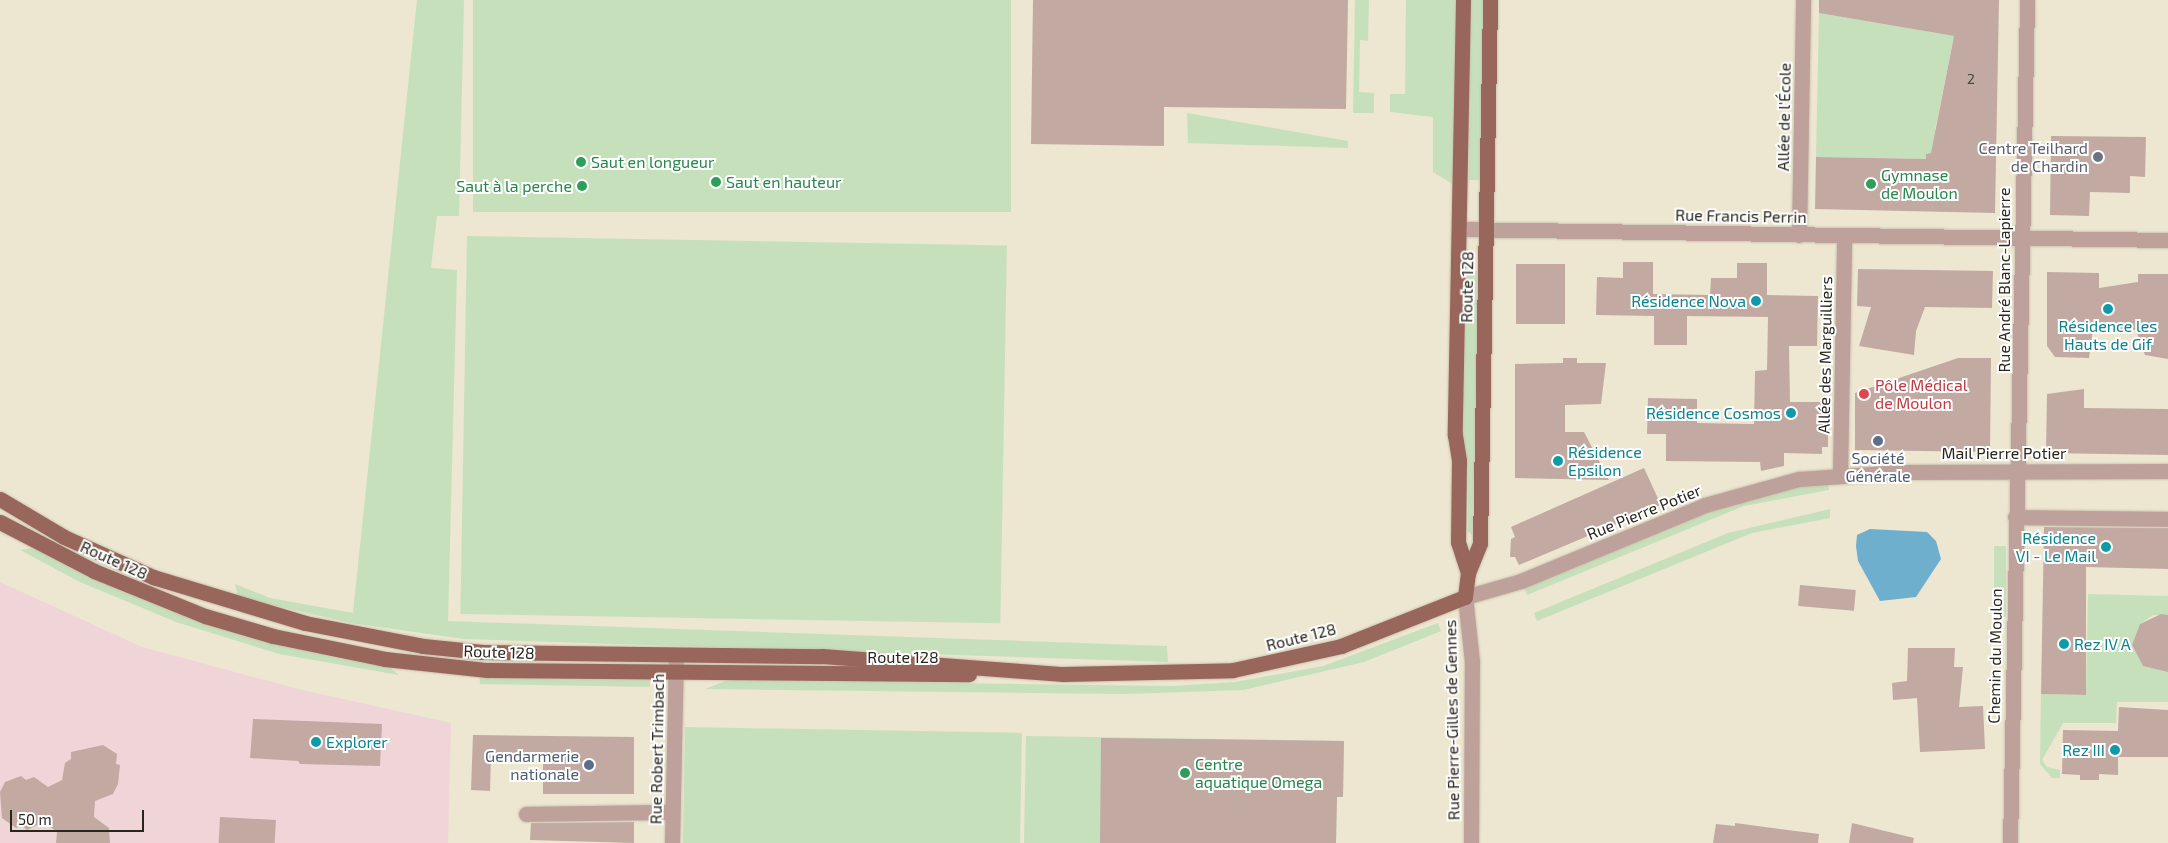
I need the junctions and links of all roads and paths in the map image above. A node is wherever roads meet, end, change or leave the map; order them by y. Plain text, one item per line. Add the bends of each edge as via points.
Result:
1 (1463, 0) edge
2 (1490, 0) edge
3 (1803, 0) edge
4 (2027, 0) edge
5 (1460, 229) junction
6 (1487, 229) junction
7 (1799, 235) junction
8 (1844, 236) junction
9 (2021, 239) junction
10 (2168, 240) edge
11 (2016, 470) junction
12 (2168, 471) edge
13 (1840, 475) junction
14 (0, 499) edge
15 (2015, 517) junction
16 (2168, 519) edge
17 (0, 522) edge
18 (1468, 573) junction
19 (1465, 597) junction
20 (676, 656) junction
21 (1023, 672) junction
22 (676, 673) junction
23 (672, 812) junction
24 (526, 814) dead end
25 (672, 843) edge
26 (1471, 843) edge
27 (2010, 843) edge

1 - 5 main road, Route 128
2 - 6 main road, Route 128
3 - 7 street, Allée de l'École
4 - 9 street, Rue André Blanc-Lapierre
5 - 6 street, Rue Francis Perrin
5 - 18 main road, Route 128 via 1455,436 1460,461 1458,542
6 - 7 street, Rue Francis Perrin
6 - 18 main road, Route 128 via 1480,543
7 - 8 street, Rue Francis Perrin
8 - 9 street, Rue Francis Perrin
8 - 13 street, Allée des Marguilliers
9 - 10 street, Rue Francis Perrin
9 - 11 street, Rue André Blanc-Lapierre
11 - 12 street, Mail Pierre Potier
11 - 13 street, Mail Pierre Potier
11 - 15 street, Chemin du Moulon
13 - 19 street, Rue Pierre Potier via 1799,479 1738,494 1521,581
14 - 20 main road, Route 128 via 64,537 153,577 305,623 376,638 473,651
15 - 16 street
15 - 27 street, Chemin du Moulon
17 - 22 main road, Route 128 via 37,543 156,598 273,636 342,653 472,670
18 - 19 main road, Route 128
19 - 21 main road, Route 128 via 1392,629 1277,662 1192,672
19 - 26 street, Rue Pierre-Gilles de Gennes via 1472,662
20 - 21 main road, Route 128 via 925,661
20 - 22 street, Rue Robert Trimbach
21 - 22 main road, Route 128 via 908,676
22 - 23 street, Rue Robert Trimbach
23 - 24 street
23 - 25 street, Rue Robert Trimbach

